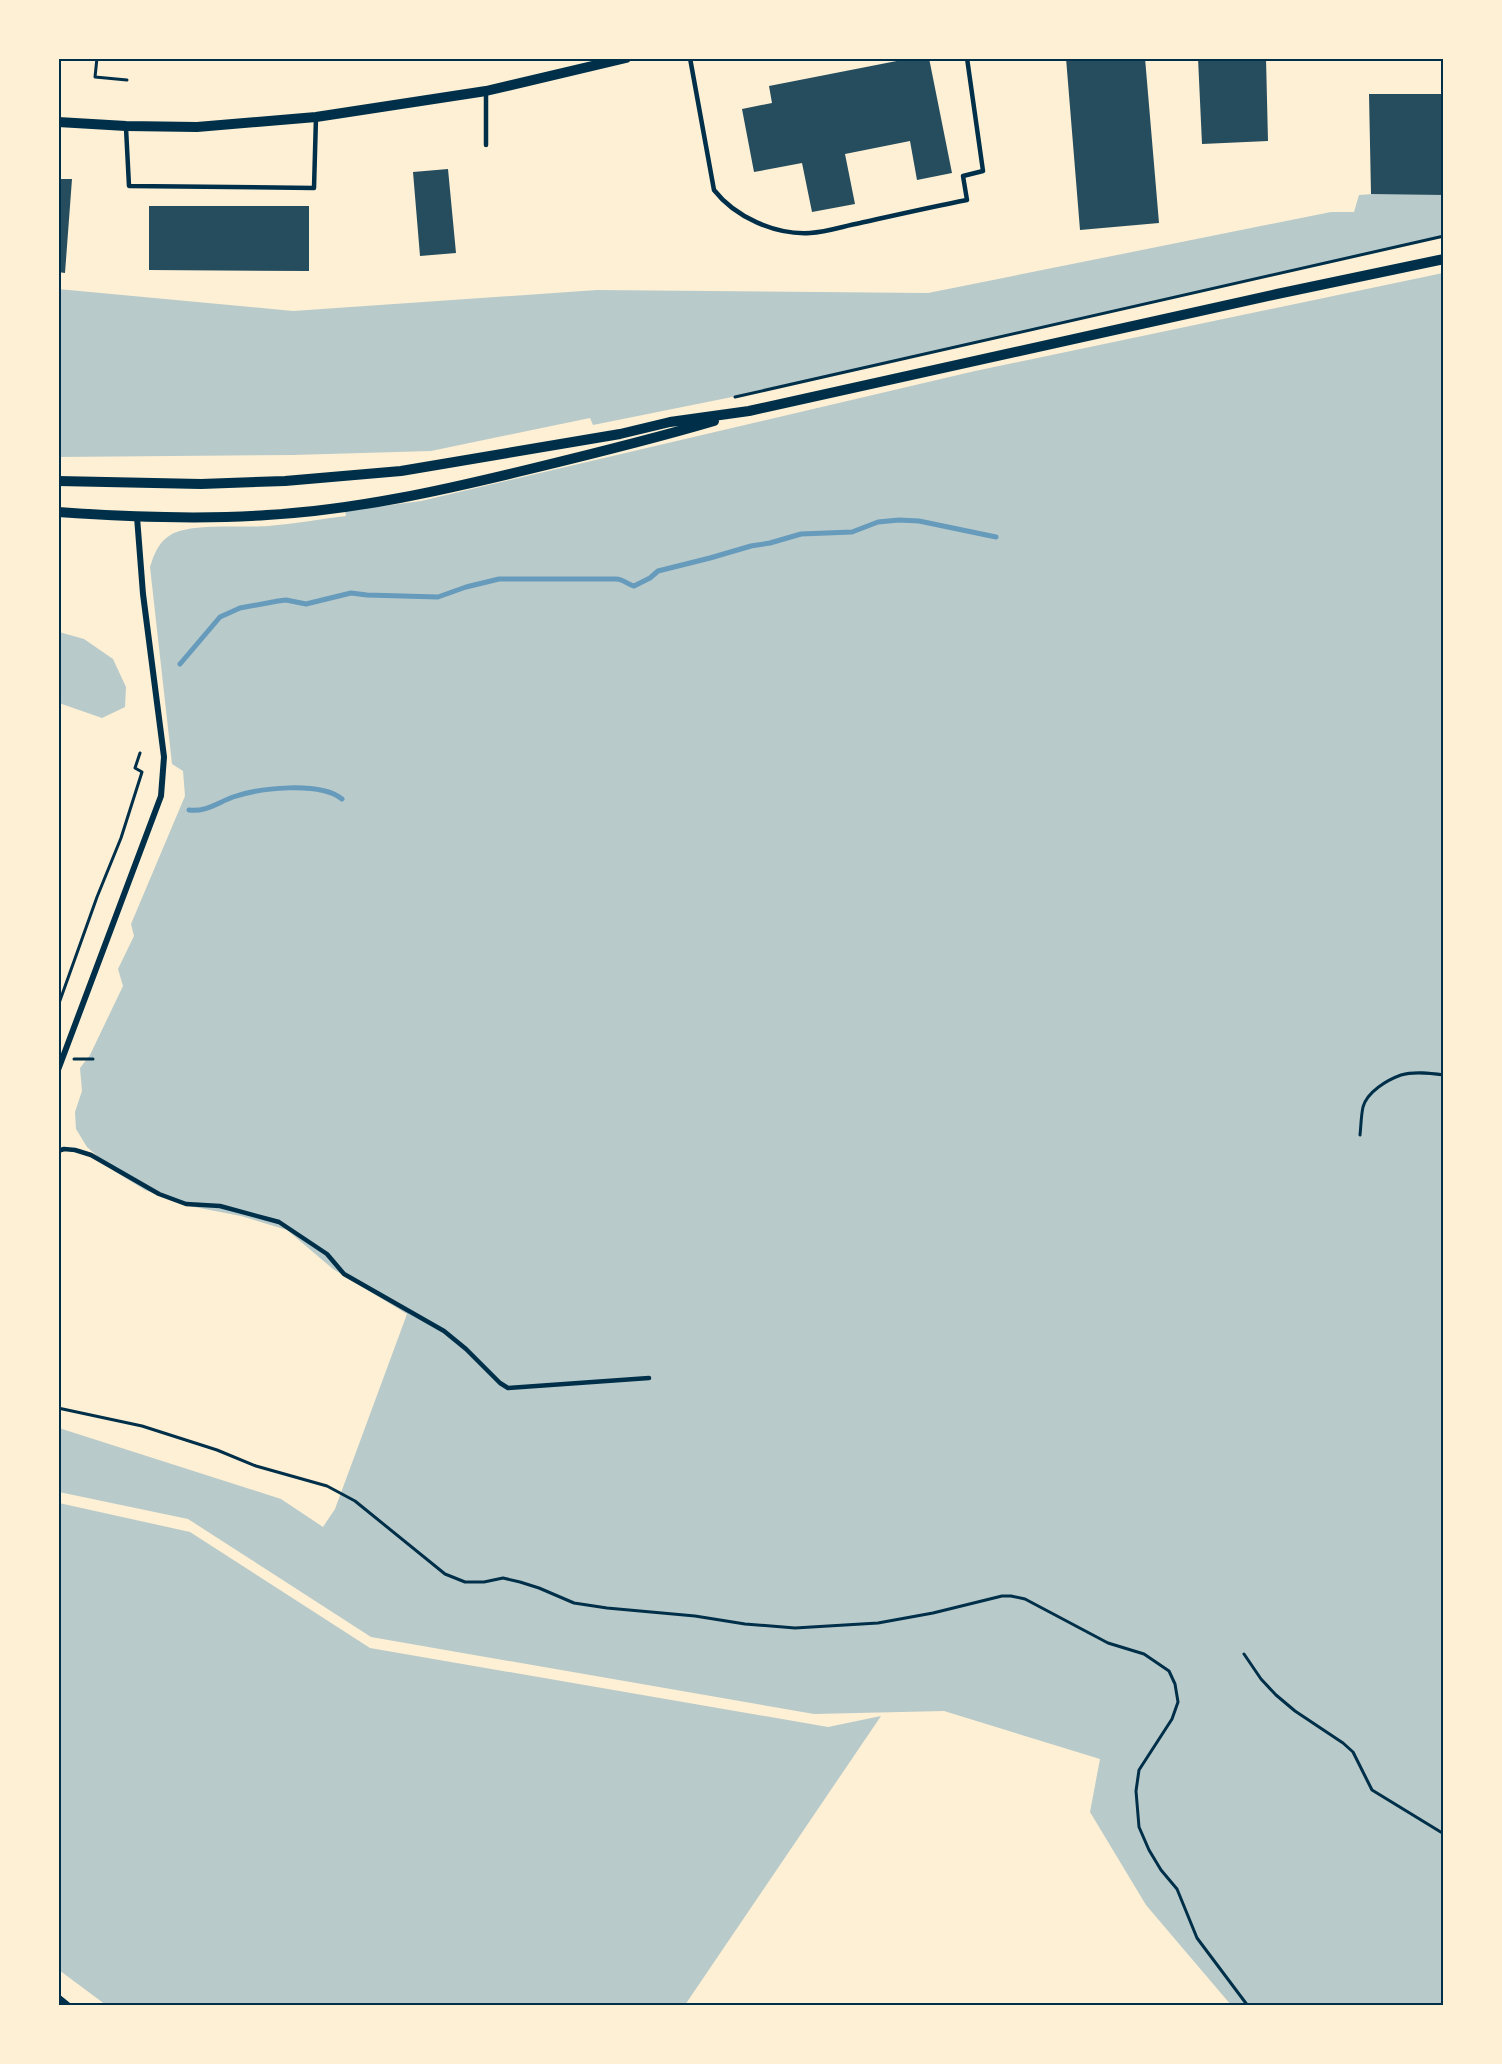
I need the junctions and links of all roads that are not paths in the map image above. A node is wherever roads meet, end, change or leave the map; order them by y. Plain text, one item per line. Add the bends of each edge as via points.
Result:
1 (626, 58) edge
2 (690, 58) edge
3 (967, 58) edge
4 (486, 91) junction
5 (316, 117) junction
6 (58, 122) edge
7 (126, 126) junction
8 (486, 145) dead end
9 (1443, 259) edge
10 (749, 411) junction
11 (58, 481) edge
12 (58, 512) edge
13 (136, 517) junction
14 (58, 1070) edge
15 (58, 1151) edge
16 (650, 1378) dead end
17 (58, 1997) edge
18 (69, 2006) edge

1 - 4 street
2 - 3 lane via 714,190 723,202 762,224 810,233 967,200 963,176 983,171
4 - 5 street
4 - 8 lane
5 - 7 street via 197,127
5 - 7 lane via 314,188 129,186
6 - 7 street
9 - 10 street
10 - 11 street via 401,471 201,484
10 - 13 street via 624,446 392,499 267,515
12 - 13 street
13 - 14 street via 164,757 161,796
15 - 16 lane via 75,1150 91,1155 159,1194 186,1204 220,1206 279,1222 327,1254 344,1274 444,1331 508,1388
17 - 18 street

